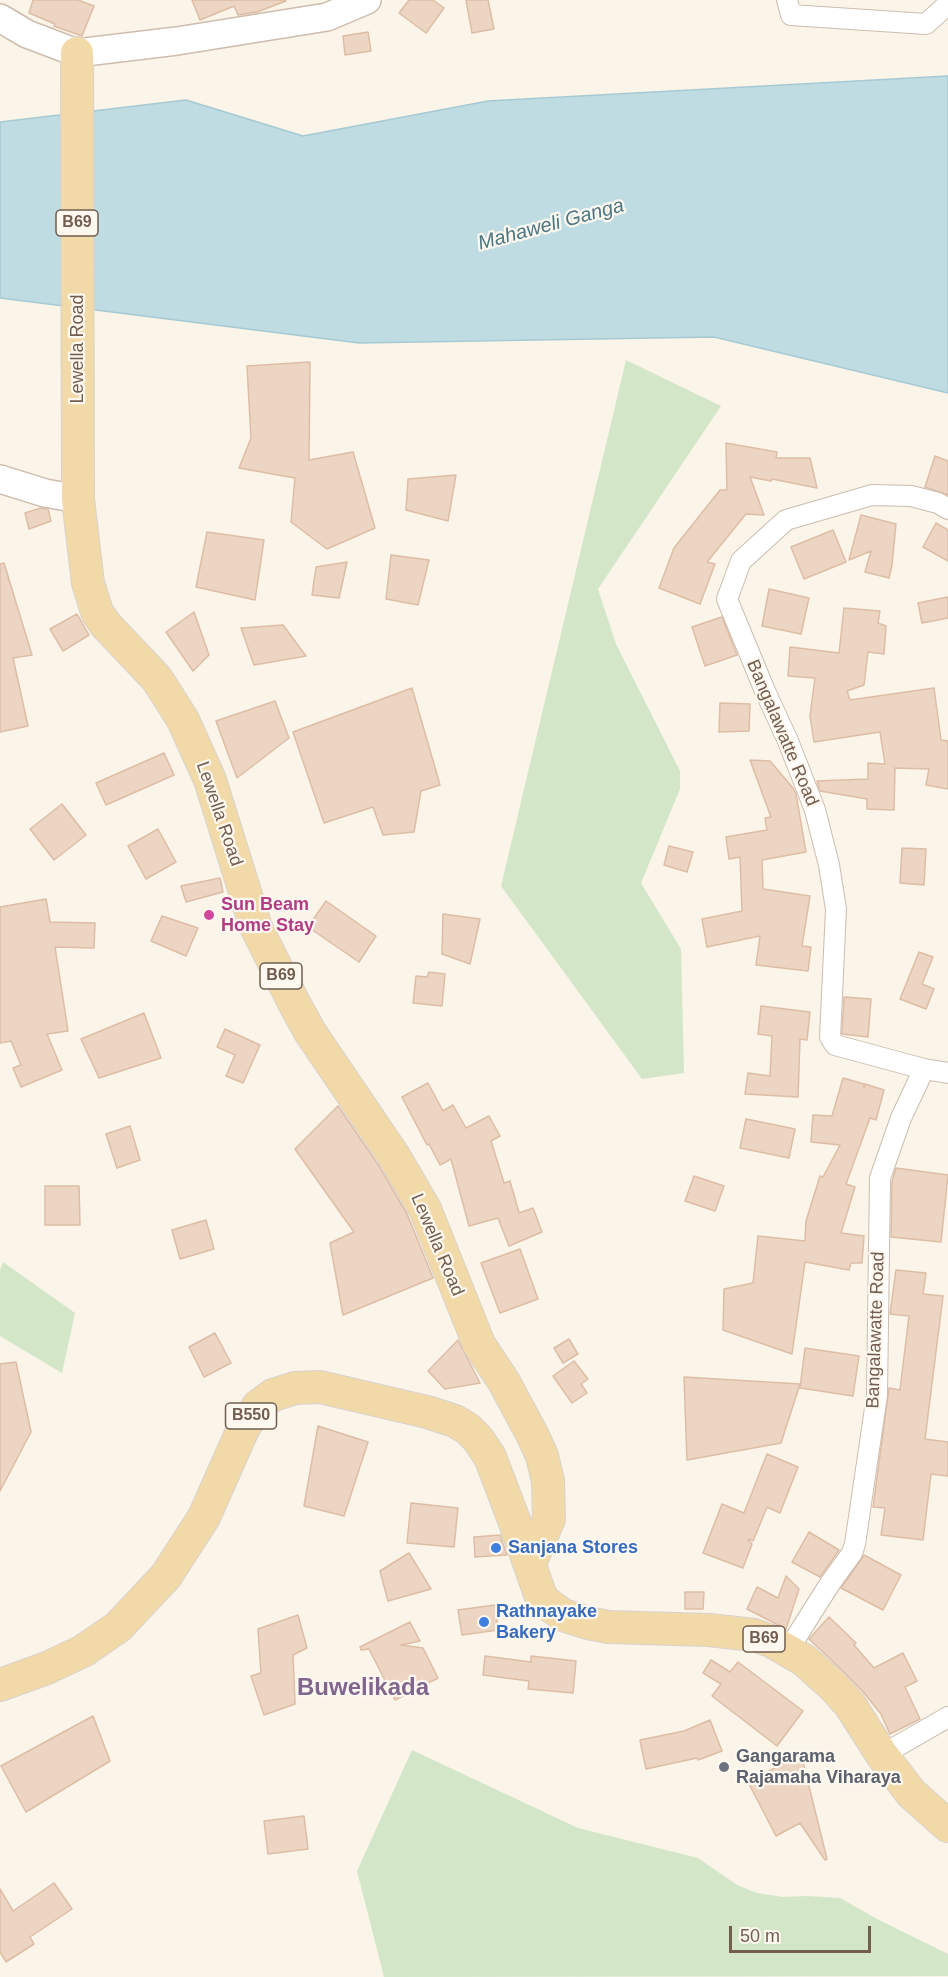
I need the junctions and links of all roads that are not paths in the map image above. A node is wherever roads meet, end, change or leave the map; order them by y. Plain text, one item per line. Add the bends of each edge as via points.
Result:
1 (367, 0) edge
2 (787, 0) edge
3 (948, 4) edge
4 (0, 18) edge
5 (77, 67) junction
6 (0, 479) edge
7 (78, 499) junction
8 (948, 509) edge
9 (924, 1069) junction
10 (948, 1073) edge
11 (530, 1564) junction
12 (788, 1650) junction
13 (0, 1685) edge
14 (948, 1717) edge
15 (882, 1755) junction
16 (948, 1826) edge

1 - 5 main road via 327,17 177,41
2 - 3 street via 791,15 926,24
4 - 5 main road
5 - 7 main road, Lewella Road / B69
6 - 7 main road
7 - 11 main road, Lewella Road / B69 via 88,583 97,612 157,679 183,720 210,780 256,927 310,1032 421,1202 453,1275 466,1317 542,1456 548,1481 549,1519
8 - 9 street, Bangalawatte Road via 911,496 872,495 786,520 741,561 727,599 815,810 829,865 836,909 830,1036 835,1046
9 - 10 street, Bangalawatte Road
9 - 12 street, Bangalawatte Road via 880,1178 877,1395 855,1544
11 - 12 main road, B69 via 545,1602 574,1619 608,1627 734,1632 754,1635
11 - 13 main road, B550 via 490,1457 468,1429 416,1409 320,1387 295,1388 273,1395 258,1406 243,1429 204,1517 166,1576 118,1627 83,1651
12 - 15 main road, B69 via 839,1692
14 - 15 street
15 - 16 main road, B69 via 910,1793

